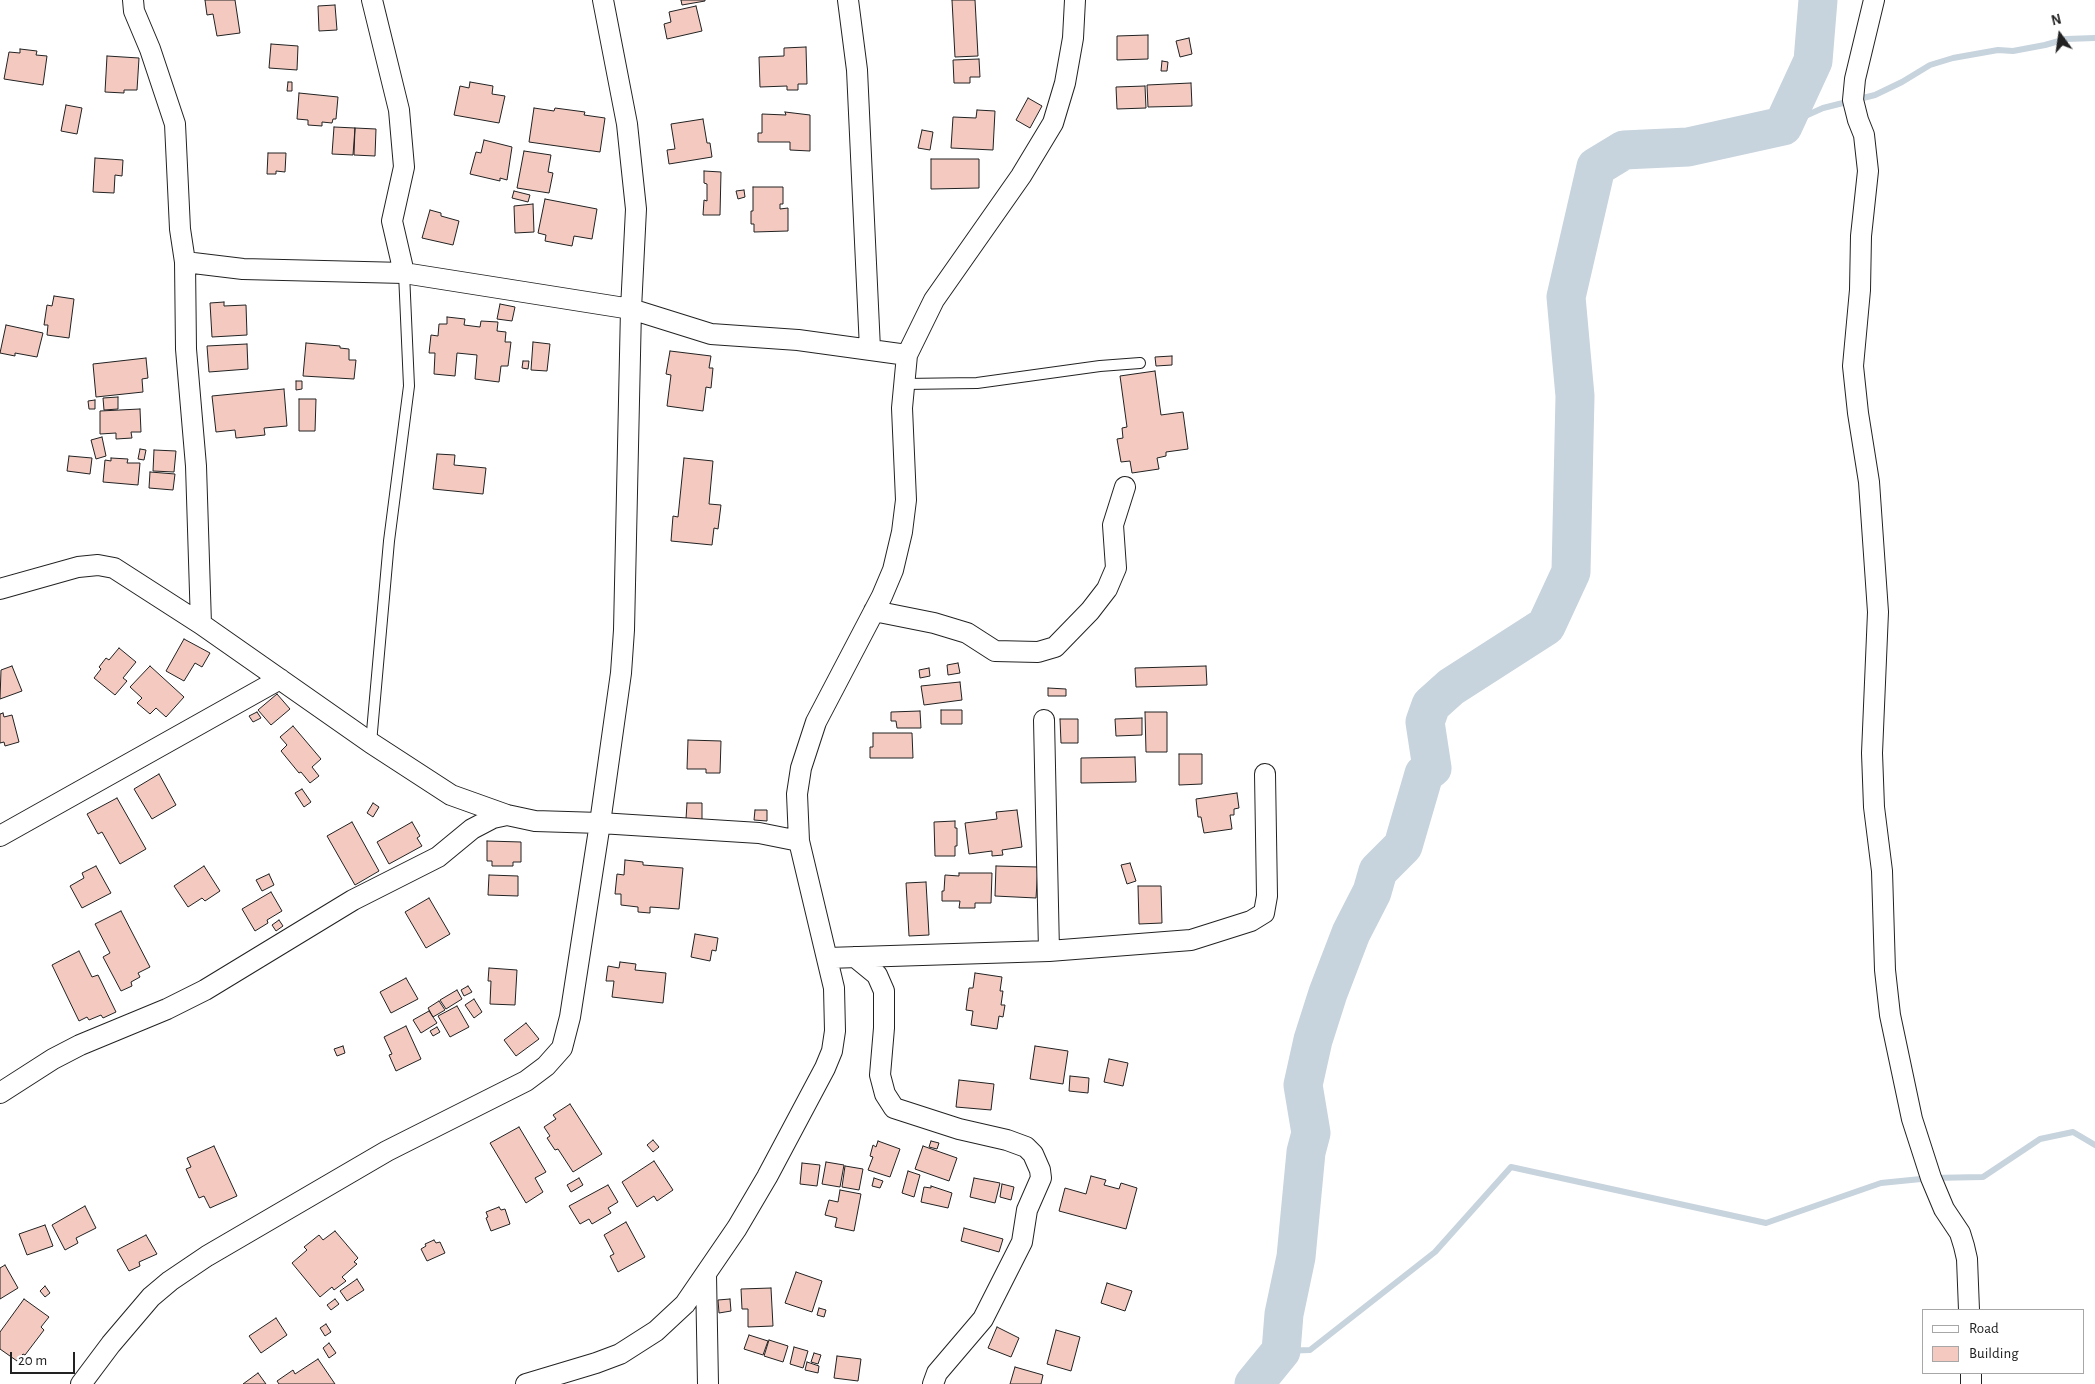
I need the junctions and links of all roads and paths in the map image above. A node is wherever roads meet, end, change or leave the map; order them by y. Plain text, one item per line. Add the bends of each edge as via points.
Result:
1 (132, 0) edge
2 (372, 0) edge
3 (603, 0) edge
4 (848, 0) edge
5 (1074, 0) edge
6 (1874, 0) edge
7 (185, 262) junction
8 (404, 273) junction
9 (631, 310) junction
10 (870, 349) junction
11 (907, 355) junction
12 (1140, 363) dead end
13 (904, 384) junction
14 (1125, 487) dead end
15 (0, 590) edge
16 (874, 611) junction
17 (201, 624) junction
18 (280, 679) junction
19 (1044, 720) dead end
20 (371, 743) junction
21 (1265, 774) dead end
22 (507, 816) junction
23 (600, 823) junction
24 (0, 836) edge
25 (799, 841) junction
26 (1049, 951) junction
27 (855, 957) junction
28 (827, 958) junction
29 (0, 1094) edge
30 (706, 1275) junction
31 (1969, 1309) edge
32 (81, 1384) edge
33 (526, 1384) edge
34 (708, 1384) edge
35 (933, 1384) edge

1 - 7 street via 175,124 180,229
2 - 8 street via 399,110 404,167 392,221
3 - 9 street via 627,124 636,209
4 - 10 street via 857,70
5 - 11 street via 1074,38 1053,123 1021,176 934,300
6 - 31 street via 1853,100 1864,136 1868,171 1853,366 1869,482 1878,612 1872,753 1874,807 1882,871 1885,970 1890,1015 1912,1119 1931,1178 1964,1246
7 - 8 street via 243,269
7 - 17 street via 186,349 196,466
8 - 9 street
8 - 20 lane via 409,386 389,541
9 - 10 street via 711,334
9 - 23 street via 624,630
10 - 11 street
11 - 13 street
12 - 13 lane via 977,383
13 - 16 street via 905,508 893,570
14 - 16 street via 1113,525 1116,568 1107,589 1056,647 1038,652 995,650 967,633
15 - 17 street via 98,565 114,568
16 - 25 street via 808,742 798,794
17 - 18 street
18 - 20 street
18 - 24 street
19 - 26 street
20 - 22 street via 451,795
21 - 26 street via 1267,896 1264,913 1252,921 1191,940
22 - 23 street via 536,821
22 - 29 street via 493,818 472,829 438,857 353,900 205,990 66,1052
23 - 25 street via 759,833
23 - 32 street via 570,1017 562,1048 546,1066 526,1081 386,1151 170,1281 151,1297
25 - 28 street
26 - 27 street
27 - 28 street
27 - 35 street via 877,976 884,991 880,1075 885,1094 894,1108 1026,1148 1034,1154 1040,1170 1027,1210 1022,1242 983,1319 937,1373
28 - 30 street via 834,988 832,1052 767,1177
30 - 33 street via 685,1304 656,1331 620,1354
30 - 34 street

